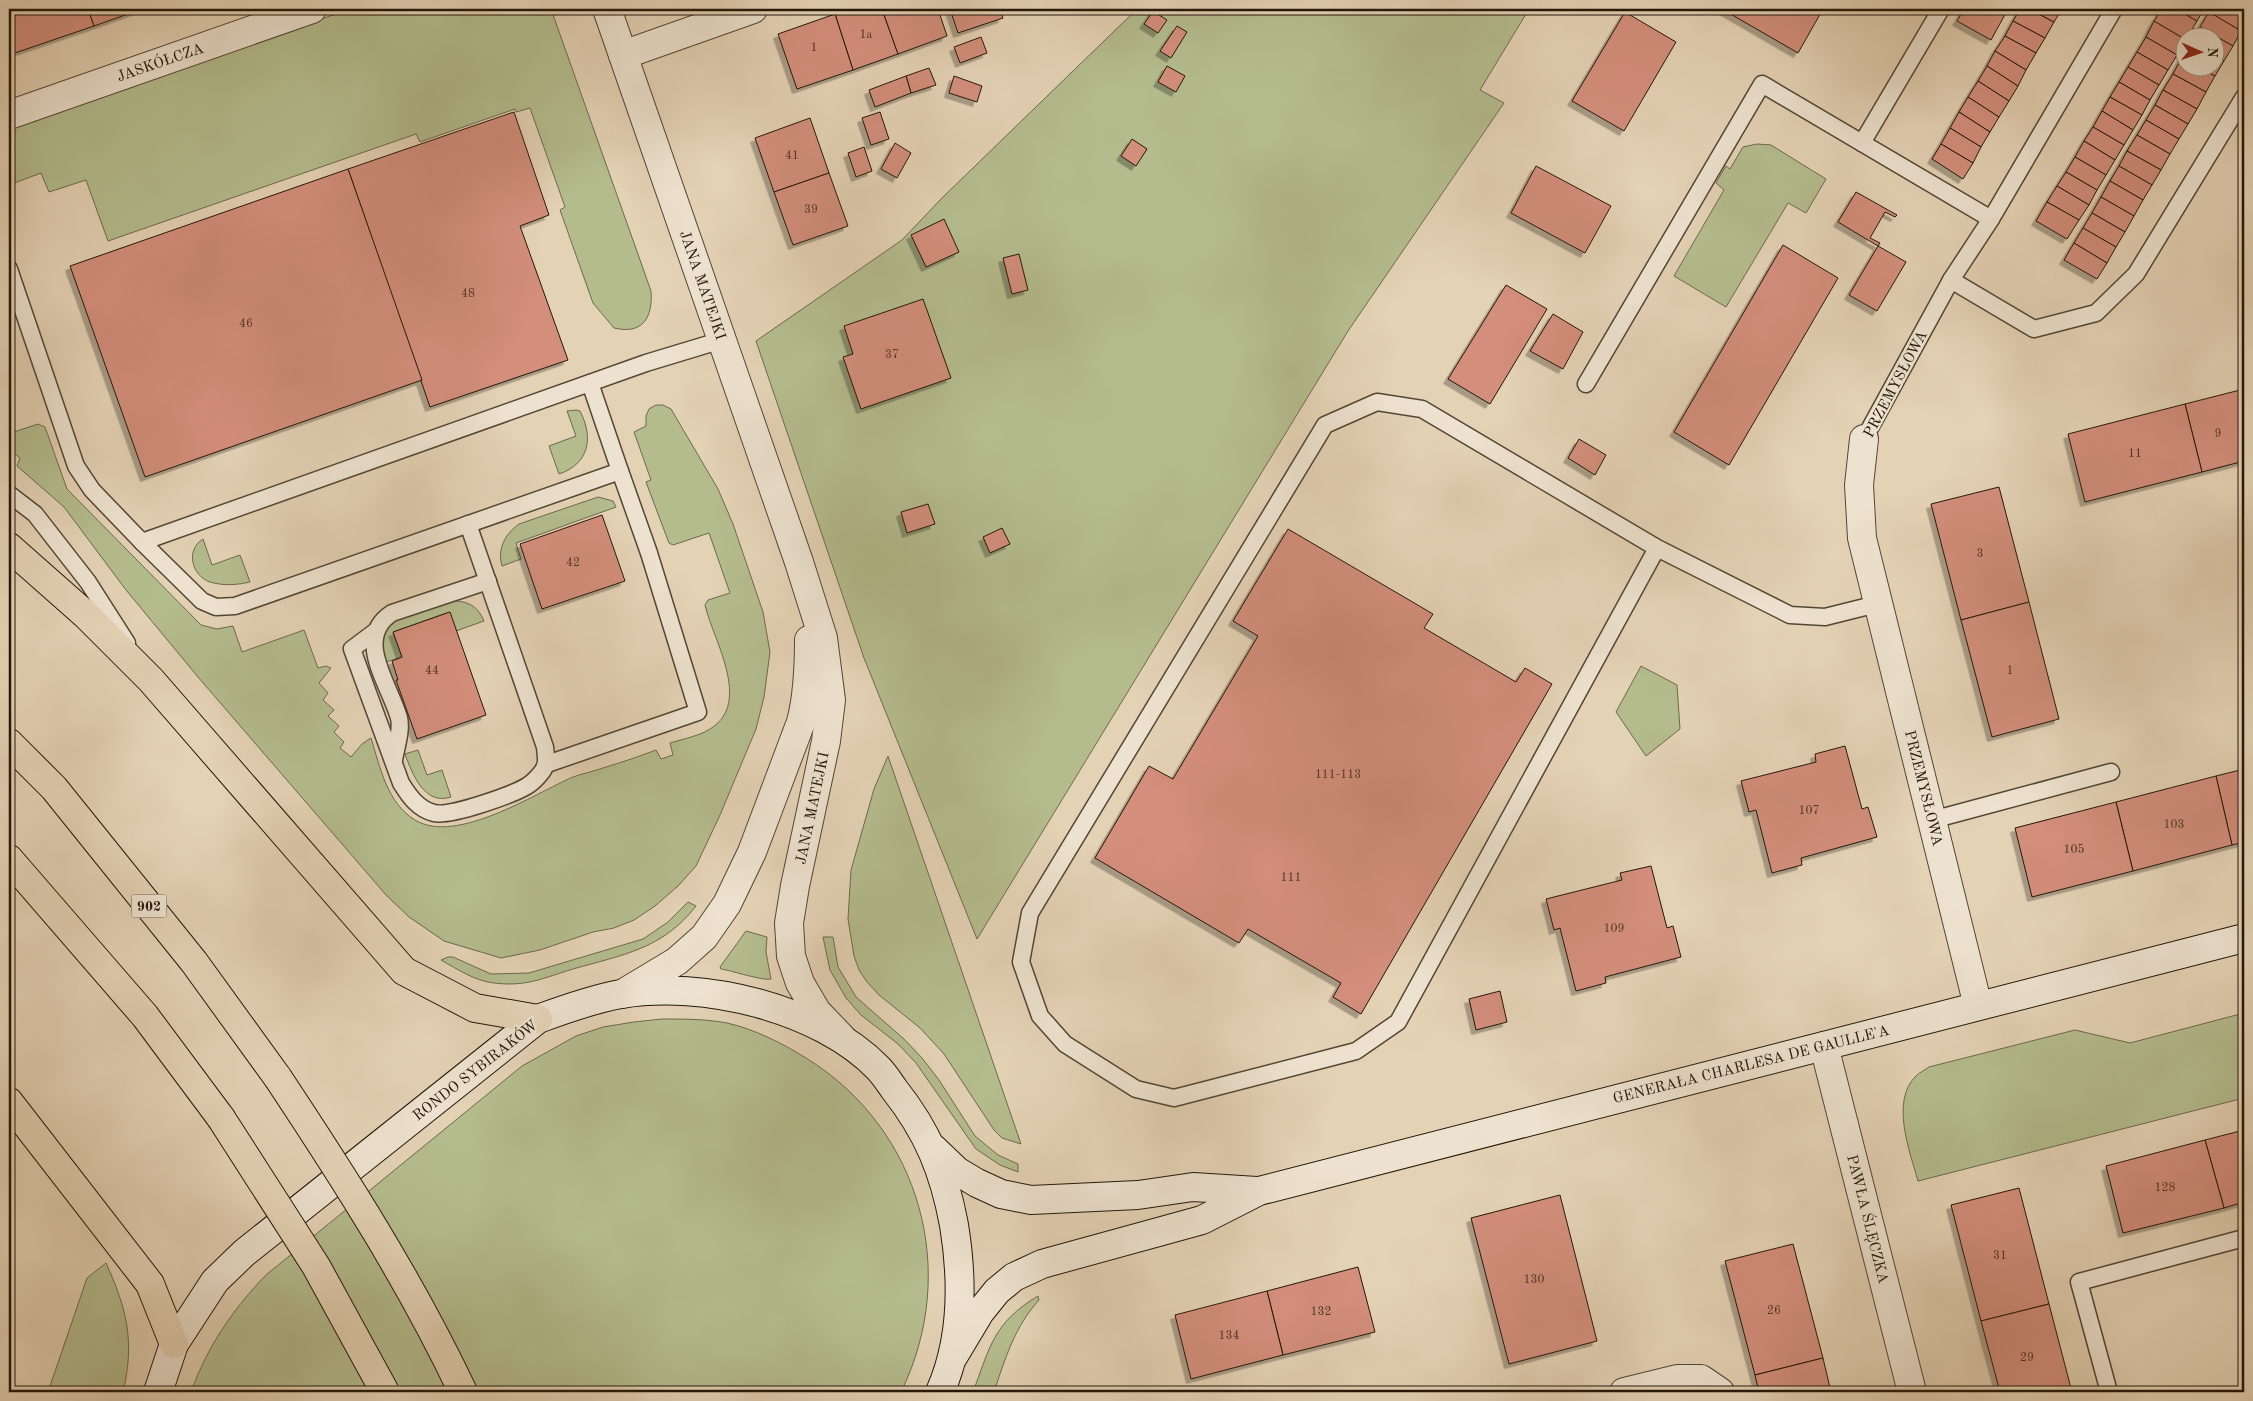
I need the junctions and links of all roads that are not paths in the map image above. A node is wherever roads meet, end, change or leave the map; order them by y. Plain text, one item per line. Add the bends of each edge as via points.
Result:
1 (312, 9) edge
2 (607, 9) edge
3 (753, 9) edge
4 (1941, 9) edge
5 (2114, 9) edge
6 (623, 55) junction
7 (2244, 97) edge
8 (9, 115) edge
9 (1862, 143) junction
10 (1991, 219) junction
11 (9, 270) edge
12 (1951, 280) junction
13 (722, 340) junction
14 (590, 383) junction
15 (1586, 384) dead end
16 (1864, 439) joint
17 (620, 471) junction
18 (9, 494) edge
19 (468, 524) junction
20 (142, 542) junction
21 (9, 547) edge
22 (1658, 548) junction
23 (799, 562) junction
24 (488, 581) junction
25 (1877, 604) junction
26 (151, 680) junction
27 (9, 743) edge
28 (547, 764) junction
29 (2112, 772) dead end
30 (1932, 820) junction
31 (9, 859) edge
32 (2244, 938) edge
33 (622, 994) junction
34 (1978, 1006) junction
35 (538, 1019) junction
36 (845, 1041) junction
37 (1824, 1046) junction
38 (9, 1102) edge
39 (932, 1147) junction
40 (1259, 1191) junction
41 (2244, 1238) edge
42 (174, 1344) junction
43 (953, 1357) junction
44 (158, 1392) edge
45 (385, 1392) edge
46 (463, 1392) edge
47 (940, 1392) edge
48 (1624, 1392) edge
49 (1720, 1392) edge
50 (1912, 1392) edge
51 (2109, 1392) edge

1 - 8 street, JASKÓŁCZA
2 - 6 street, JANA MATEJKI
3 - 6 street
4 - 9 lane
5 - 10 lane, PRZEMYSŁOWA
6 - 13 street, JANA MATEJKI
7 - 12 lane via 2136,274 2096,314 2034,329
9 - 10 lane
9 - 15 lane via 1762,84
10 - 12 lane, PRZEMYSŁOWA
11 - 20 lane via 76,466 92,490
12 - 16 lane, PRZEMYSŁOWA
13 - 14 lane
13 - 23 street, JANA MATEJKI
14 - 17 lane
14 - 20 lane
16 - 25 street, PRZEMYSŁOWA via 1859,485 1862,538
17 - 19 lane
17 - 28 lane via 698,712
18 - 26 lane via 35,514 88,582
19 - 20 lane via 234,606 216,607 202,601
19 - 24 lane
21 - 26 main road via 86,615
22 - 22 lane via 1422,409 1377,402 1325,424 1030,913 1021,962 1040,1016 1064,1044 1136,1089 1174,1098 1356,1051 1398,1022
22 - 25 lane via 1790,615 1824,617
23 - 33 street, JANA MATEJKI via 807,603 809,638 806,701 794,745 752,852 727,904 704,937 677,961
23 - 36 street, JANA MATEJKI via 823,638 831,700 820,770 794,886 789,923 791,956 800,983 817,1012
24 - 28 lane via 545,747
24 - 28 lane via 392,613 382,620 376,631 352,649 401,783 422,808 446,814 457,811 526,786 542,773
25 - 30 street, PRZEMYSŁOWA
26 - 35 main road via 404,971 475,1008
27 - 46 main road, 902, bridge via 54,788 194,962 278,1078 379,1237
29 - 30 lane
30 - 34 street, PRZEMYSŁOWA
31 - 45 main road, bridge via 144,1016 221,1118 316,1266
32 - 34 street, GENERAŁA CHARLESA DE GAULLE'A
33 - 35 street, RONDO SYBIRAKÓW
33 - 36 street, RONDO SYBIRAKÓW via 686,990 724,995 768,1006
34 - 37 street, GENERAŁA CHARLESA DE GAULLE'A
35 - 42 street, RONDO SYBIRAKÓW via 244,1253 216,1281
36 - 39 street, RONDO SYBIRAKÓW via 878,1068 912,1111
37 - 40 street, GENERAŁA CHARLESA DE GAULLE'A
37 - 50 street, PAWŁA ŚLĘCZKA
38 - 42 main road via 150,1284
39 - 40 street, GENERAŁA CHARLESA DE GAULLE'A via 957,1171 977,1183 1001,1194 1031,1200 1138,1195 1193,1187
39 - 43 street, RONDO SYBIRAKÓW via 950,1202 958,1253 960,1305
40 - 43 street, GENERAŁA CHARLESA DE GAULLE'A via 1202,1220 1042,1264 1014,1277 980,1312
41 - 51 lane via 2080,1282
42 - 44 street, RONDO SYBIRAKÓW
43 - 47 street, RONDO SYBIRAKÓW
48 - 49 street via 1677,1379 1701,1379

